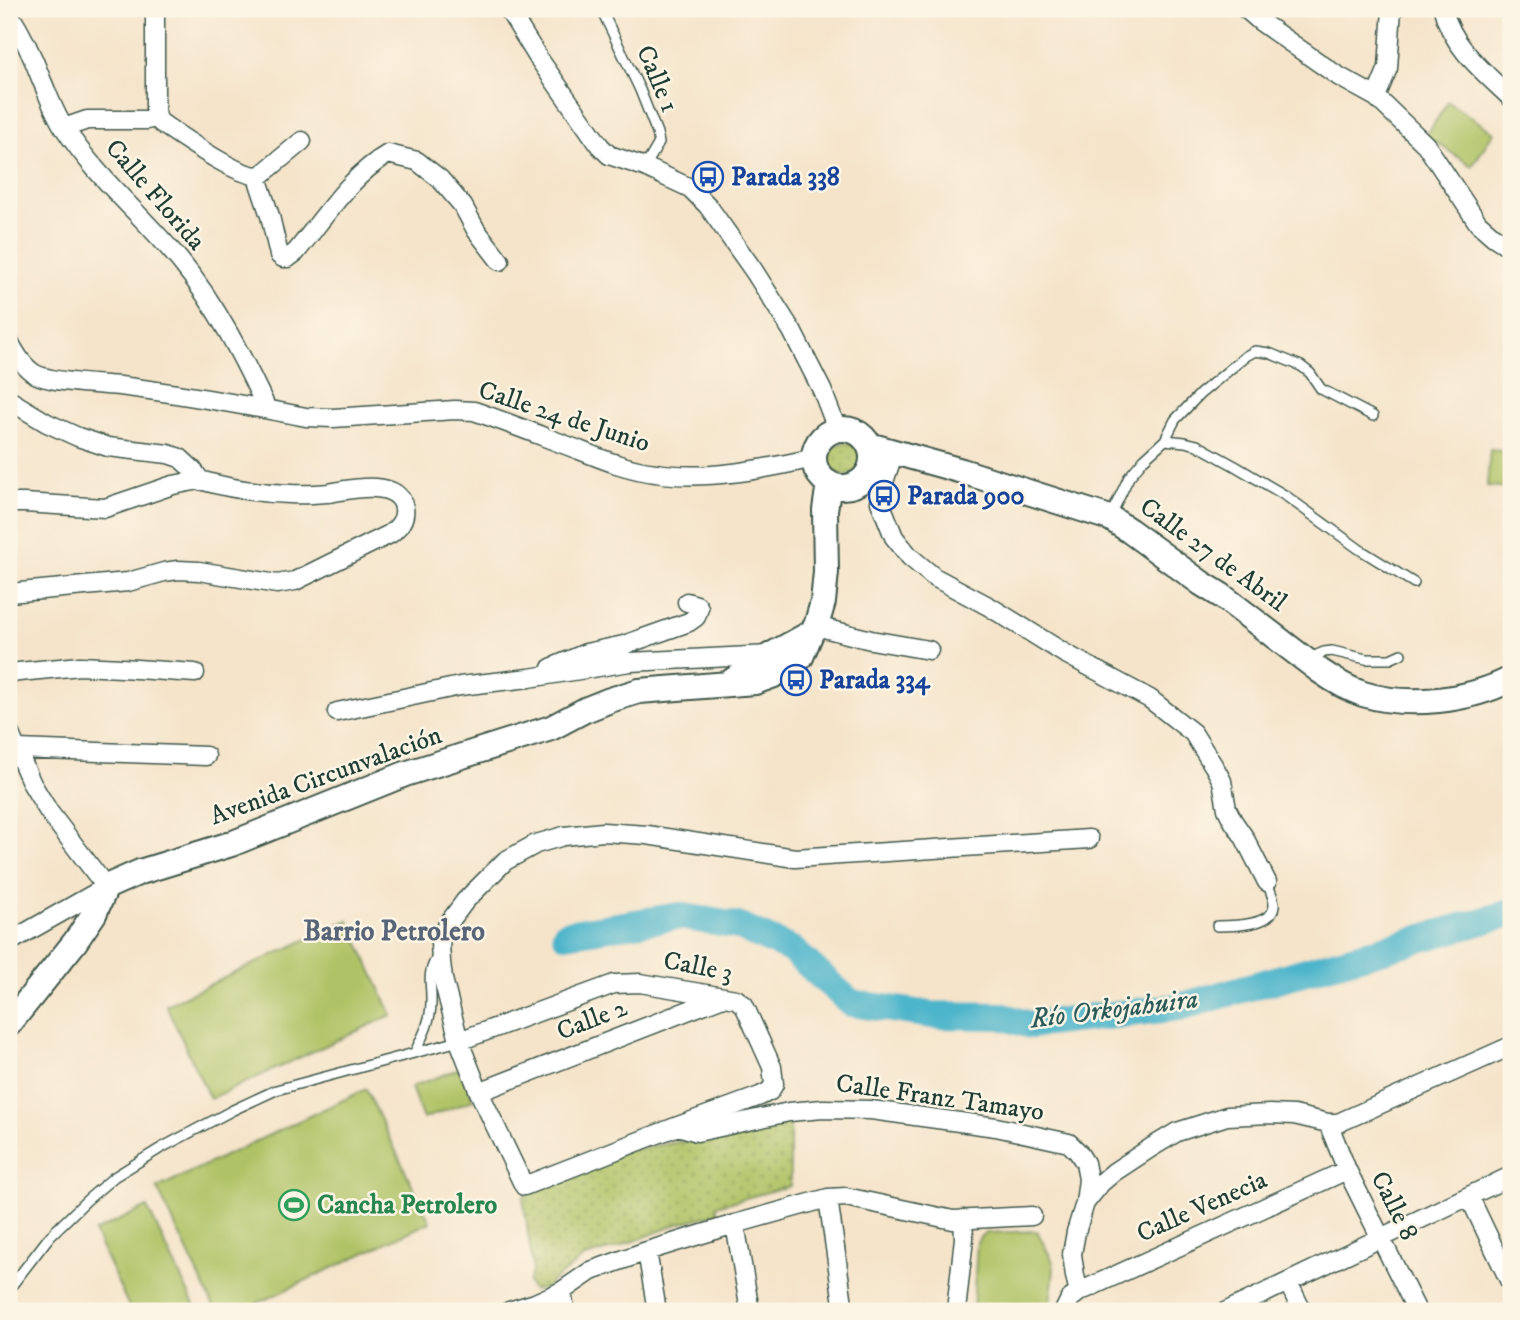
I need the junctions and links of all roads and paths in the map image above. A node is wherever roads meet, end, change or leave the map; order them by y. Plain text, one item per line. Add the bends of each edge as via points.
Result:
1 (155, 9) edge
2 (508, 9) edge
3 (601, 9) edge
4 (1246, 9) edge
5 (1392, 9) edge
6 (1443, 9) edge
7 (9, 14) edge
8 (1376, 97) junction
9 (1511, 97) edge
10 (157, 118) junction
11 (64, 128) junction
12 (302, 141) dead end
13 (645, 167) junction
14 (257, 177) junction
15 (1511, 248) edge
16 (500, 261) dead end
17 (11, 350) edge
18 (9, 400) edge
19 (267, 409) junction
20 (1373, 416) dead end
21 (837, 429) junction
22 (1165, 440) junction
23 (869, 445) junction
24 (894, 452) junction
25 (814, 457) junction
26 (200, 480) junction
27 (829, 483) junction
28 (9, 503) edge
29 (1110, 518) junction
30 (1414, 583) dead end
31 (9, 593) edge
32 (687, 602) dead end
33 (814, 630) junction
34 (929, 650) dead end
35 (1401, 654) dead end
36 (1305, 660) junction
37 (777, 663) junction
38 (9, 673) edge
39 (195, 673) dead end
40 (529, 678) junction
41 (1511, 679) edge
42 (337, 712) dead end
43 (9, 732) edge
44 (18, 749) junction
45 (206, 756) dead end
46 (1089, 839) dead end
47 (1267, 882) joint
48 (106, 887) junction
49 (1217, 926) dead end
50 (9, 942) edge
51 (440, 951) junction
52 (723, 997) junction
53 (9, 1024) edge
54 (459, 1041) junction
55 (1511, 1046) edge
56 (415, 1052) junction
57 (479, 1093) junction
58 (1328, 1123) junction
59 (678, 1126) junction
60 (1347, 1170) junction
61 (1511, 1177) edge
62 (1469, 1196) junction
63 (828, 1198) junction
64 (1085, 1203) junction
65 (1032, 1216) dead end
66 (963, 1219) junction
67 (735, 1224) junction
68 (1381, 1237) junction
69 (648, 1251) junction
70 (1288, 1282) junction
71 (1511, 1284) edge
72 (9, 1289) edge
73 (562, 1291) junction
74 (1079, 1292) junction
75 (509, 1311) edge
76 (565, 1311) edge
77 (657, 1311) edge
78 (750, 1311) edge
79 (844, 1311) edge
80 (956, 1311) edge
81 (1064, 1311) edge
82 (1227, 1311) edge
83 (1302, 1311) edge
84 (1417, 1311) edge

1 - 10 street
2 - 13 street via 600,146 609,155
3 - 13 lane, Calle 1 via 657,133 659,143
4 - 8 street via 1338,76
5 - 8 street via 1388,68
6 - 9 street via 1457,43
7 - 11 street, Calle Florida
8 - 15 street via 1426,145 1478,223
10 - 11 street via 87,120
10 - 14 street via 215,158
11 - 19 street, Calle Florida via 93,167 183,264 223,322
12 - 14 street
13 - 21 street via 690,188 708,206 792,331
14 - 16 street via 283,258 296,252 351,185 388,154 417,161 440,179
17 - 19 street, Calle 24 de Junio via 34,373 49,379
18 - 26 street via 78,437 108,447 180,458
19 - 25 street, Calle 24 de Junio via 333,418 474,411 613,463 676,476 771,468
20 - 22 lane via 1321,389 1301,366 1255,351 1185,409
21 - 23 main road via 856,432
21 - 25 main road via 821,440
22 - 29 lane via 1129,477
22 - 30 lane via 1197,445 1255,478
23 - 24 main road, Calle 27 de Abril
23 - 27 main road via 872,463 863,479 847,487
24 - 29 main road, Calle 27 de Abril
24 - 47 street via 880,502 894,537 910,558 933,577 1150,699 1193,733 1222,781 1227,809
25 - 27 main road via 818,472
26 - 28 street via 105,508
26 - 31 street via 289,494 363,486 382,489 400,498 403,520 390,534 285,584 178,570 128,582
27 - 33 main road via 823,602
29 - 36 main road, Calle 27 de Abril
32 - 40 street via 699,608 688,622 586,653
33 - 34 street
33 - 37 main road, Avenida Circunvalación
35 - 36 lane via 1366,659 1332,651
36 - 41 main road, Calle 27 de Abril via 1361,694 1389,700 1460,697
37 - 40 street via 630,663
37 - 48 main road, Avenida Circunvalación via 729,683 639,691 610,700 551,728 405,774 231,844
38 - 39 street via 80,666
40 - 42 street via 460,686
43 - 44 street
44 - 45 street
44 - 48 street via 49,812
46 - 51 street via 795,858 647,835 564,835 505,861 448,924
47 - 49 lane via 1274,903 1269,916 1256,923
48 - 50 street
48 - 53 main road via 75,942
51 - 54 street
51 - 56 lane via 429,973 428,1024
52 - 54 street, Calle 3 via 640,983 614,984
52 - 57 street, Calle 2
52 - 59 street, Calle 3 via 744,1005 772,1067 774,1084 760,1096
54 - 56 lane
54 - 57 street
55 - 58 street via 1338,1123
56 - 72 lane via 276,1090 161,1148 114,1177 88,1200 50,1236
57 - 59 street, Calle Franz Tamayo via 524,1186
58 - 60 street, Calle 8
58 - 64 street via 1294,1115 1227,1116 1177,1132 1114,1172
59 - 64 street, Calle Franz Tamayo via 697,1132 823,1109 871,1110 996,1127 1069,1143 1085,1163
60 - 68 street, Calle 8
60 - 74 street, Calle Venecia
61 - 62 street
62 - 68 street
62 - 71 street
63 - 66 street via 846,1197
63 - 67 street
63 - 79 street
64 - 74 street via 1072,1254
65 - 66 street
66 - 80 street
67 - 69 street
67 - 78 street
68 - 70 street
68 - 84 street, Calle 8
69 - 73 street via 591,1271
69 - 77 street
70 - 82 street
70 - 83 street
73 - 75 street
73 - 76 street
74 - 81 street

